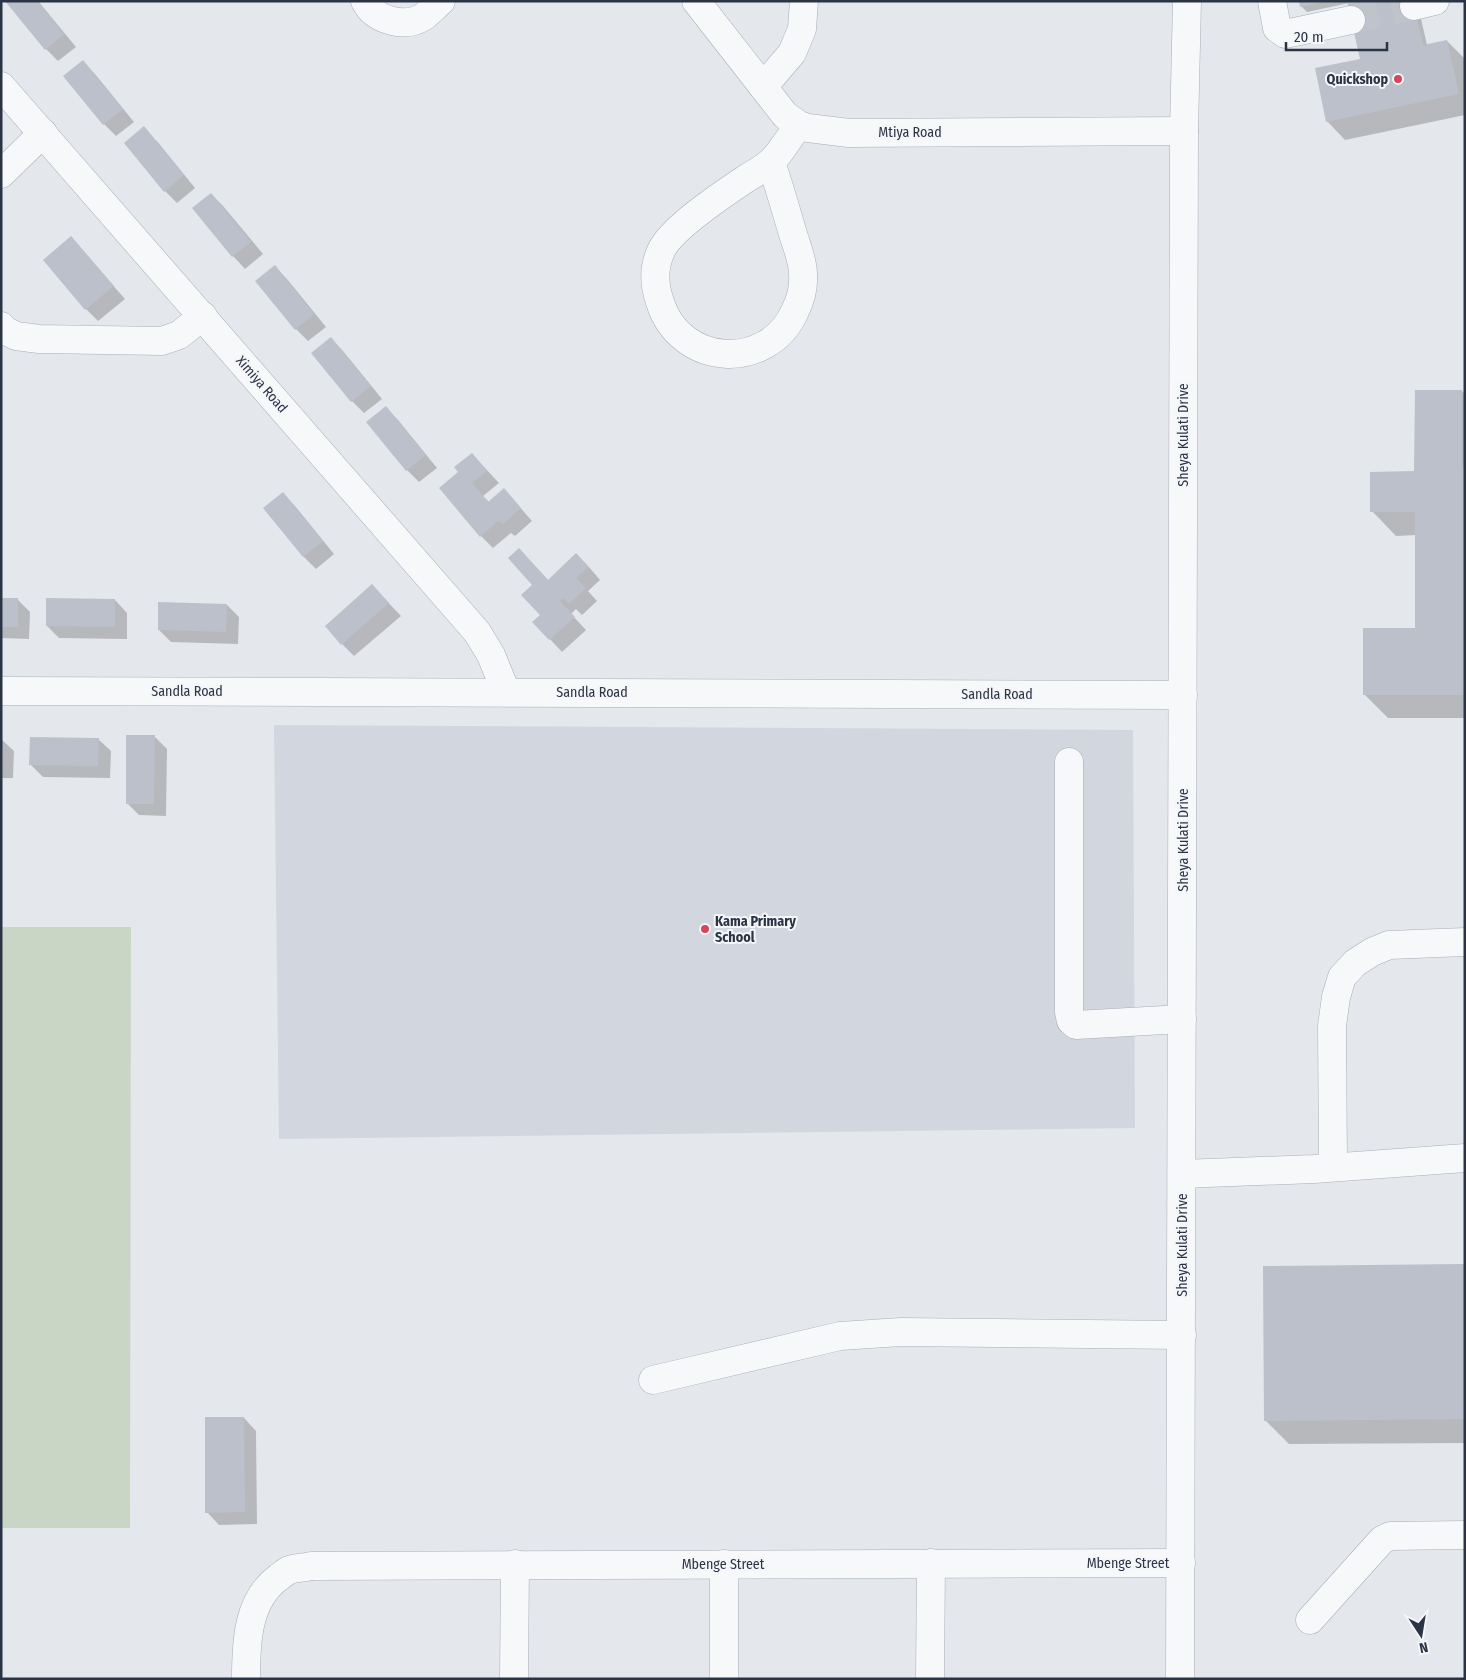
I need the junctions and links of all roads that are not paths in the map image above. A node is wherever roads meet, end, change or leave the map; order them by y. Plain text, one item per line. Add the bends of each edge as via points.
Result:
1 (365, 1) edge
2 (441, 1) edge
3 (696, 1) edge
4 (804, 1) edge
5 (1187, 1) edge
6 (1272, 1) edge
7 (1351, 20) tunnel mouth
8 (1, 86) edge
9 (763, 87) junction
10 (799, 125) junction
11 (1184, 131) junction
12 (43, 134) junction
13 (771, 162) junction
14 (1, 174) edge
15 (203, 316) junction
16 (1, 326) edge
17 (1, 691) edge
18 (506, 692) junction
19 (1183, 695) junction
20 (1069, 762) dead end
21 (1465, 942) edge
22 (1182, 1018) junction
23 (1465, 1158) edge
24 (1334, 1167) junction
25 (1182, 1174) junction
26 (1182, 1335) junction
27 (653, 1380) dead end
28 (1465, 1534) edge
29 (931, 1563) junction
30 (1181, 1563) junction
31 (515, 1564) junction
32 (724, 1564) junction
33 (1310, 1620) dead end
34 (246, 1679) edge
35 (514, 1679) edge
36 (724, 1679) edge
37 (930, 1679) edge
38 (1180, 1679) edge

1 - 2 street via 376,14 388,21 411,22 423,17
3 - 9 street
4 - 9 street via 802,29 792,53
5 - 11 street, Sheya Kulati Drive
6 - 7 street via 1277,28 1285,34
8 - 12 street, Ximiya Road
9 - 10 street via 786,115
10 - 11 street, Mtiya Road via 849,132
10 - 13 street
11 - 19 street, Sheya Kulati Drive
12 - 14 street
12 - 15 street, Ximiya Road
13 - 13 street via 674,233 660,251 655,276 661,308 671,326 684,340 697,347 717,353 758,349 779,336 802,297 803,274 798,249
15 - 16 street via 179,335 162,341 39,339 16,336
15 - 18 street, Ximiya Road via 477,632 491,655
17 - 18 street, Sandla Road
18 - 19 street, Sandla Road
19 - 22 street, Sheya Kulati Drive
20 - 22 street via 1071,1021 1076,1025
21 - 24 street via 1389,945 1355,963 1342,977 1332,1026
22 - 25 street, Sheya Kulati Drive
23 - 24 street
24 - 25 street
25 - 26 street, Sheya Kulati Drive
26 - 27 street via 901,1332 840,1336
26 - 30 street, Sheya Kulati Drive
28 - 33 street via 1390,1536 1382,1540
29 - 30 street, Mbenge Street
29 - 32 street, Mbenge Street
29 - 37 street
30 - 38 street, Sheya Kulati Drive
31 - 32 street, Mbenge Street
31 - 34 street, Mbenge Street via 311,1566 288,1571 270,1584 251,1619
31 - 35 street
32 - 36 street

